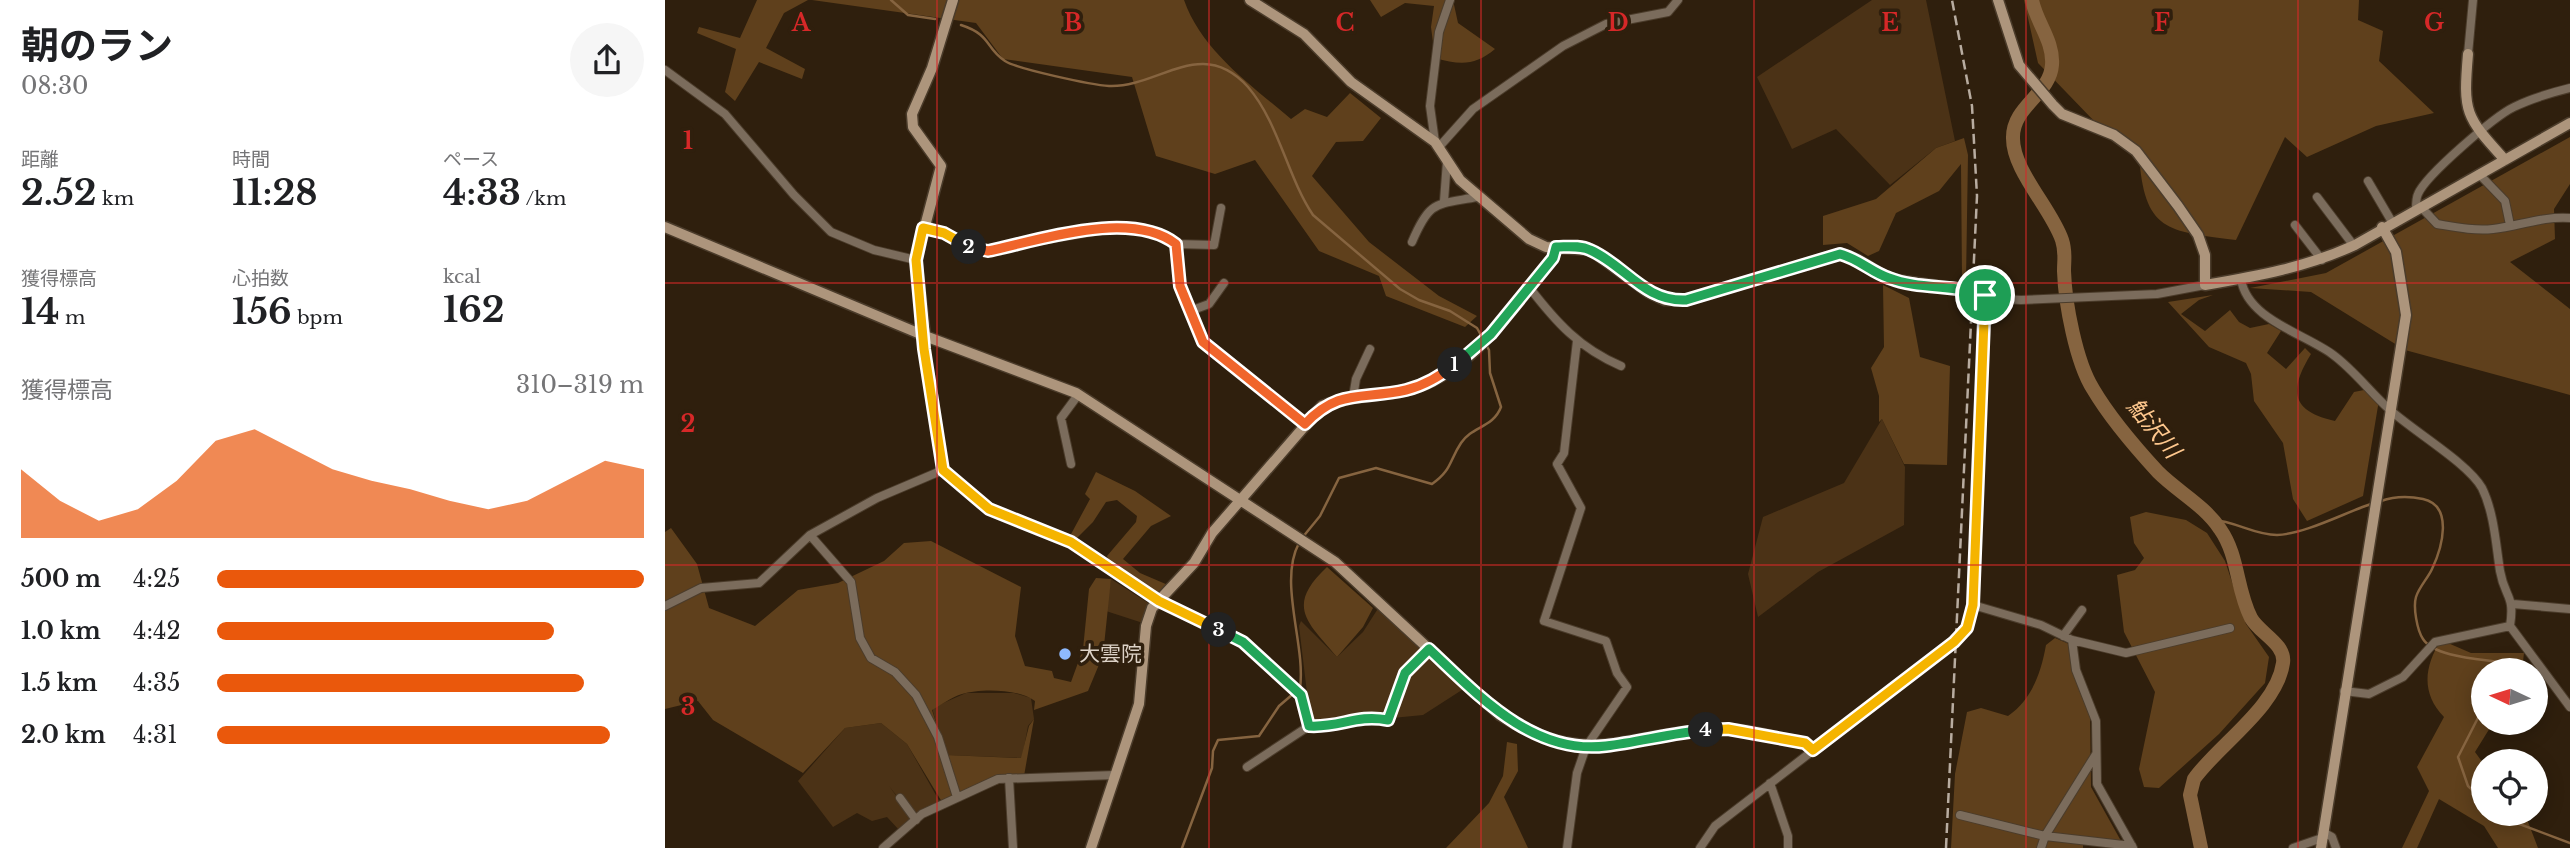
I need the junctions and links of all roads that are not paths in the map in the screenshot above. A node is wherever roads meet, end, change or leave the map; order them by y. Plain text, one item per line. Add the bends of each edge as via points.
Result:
1 (953, 0) edge
2 (1250, 0) edge
3 (1450, 0) edge
4 (1678, 0) edge
5 (1998, 0) edge
6 (2473, 0) edge
7 (2468, 54) joint
8 (665, 70) edge
9 (2570, 89) edge
10 (2570, 123) edge
11 (2479, 131) junction
12 (1437, 145) junction
13 (2505, 160) junction
14 (1447, 161) junction
15 (2479, 174) junction
16 (2368, 181) dead end
17 (1477, 197) junction
18 (2317, 197) dead end
19 (1444, 201) junction
20 (1221, 208) dead end
21 (2418, 208) junction
22 (2570, 218) edge
23 (2295, 225) dead end
24 (2387, 225) junction
25 (2510, 225) junction
26 (665, 227) edge
27 (923, 228) junction
28 (1412, 242) dead end
29 (1176, 244) junction
30 (2354, 246) junction
31 (1556, 247) junction
32 (916, 260) junction
33 (2322, 260) junction
34 (2241, 279) junction
35 (1224, 283) dead end
36 (2206, 285) junction
37 (1529, 287) junction
38 (1973, 291) joint
39 (1985, 295) junction
40 (1190, 311) junction
41 (925, 336) junction
42 (1577, 341) junction
43 (1370, 349) dead end
44 (1621, 366) dead end
45 (1078, 395) junction
46 (1353, 397) junction
47 (2391, 411) junction
48 (1305, 424) junction
49 (1071, 464) dead end
50 (943, 470) junction
51 (1239, 501) junction
52 (810, 535) junction
53 (1159, 601) junction
54 (2514, 604) junction
55 (1973, 605) junction
56 (665, 606) edge
57 (2570, 609) edge
58 (2082, 610) dead end
59 (2510, 626) junction
60 (2230, 628) dead end
61 (2063, 636) junction
62 (2072, 640) junction
63 (1429, 649) junction
64 (2344, 691) junction
65 (2570, 707) edge
66 (1309, 726) junction
67 (1586, 747) junction
68 (1813, 750) junction
69 (2097, 752) junction
70 (1247, 766) dead end
71 (1115, 775) junction
72 (1009, 778) junction
73 (1770, 783) junction
74 (957, 797) junction
75 (900, 798) dead end
76 (1960, 816) dead end
77 (916, 820) junction
78 (2045, 835) junction
79 (2322, 839) edge
80 (2133, 847) edge
81 (883, 848) edge
82 (1013, 848) edge
83 (1091, 848) edge
84 (1567, 848) edge
85 (1700, 848) edge
86 (1788, 848) edge
87 (2041, 848) edge
88 (2293, 848) edge
89 (2336, 848) edge

1 - 27 street via 912,114 913,127 941,166
2 - 12 street via 1304,34 1360,89
3 - 12 street via 1439,32 1430,106
4 - 12 street via 1668,12 1606,24 1563,46 1473,109
5 - 36 street via 2019,65 2062,114 2114,135 2136,151 2198,235 2205,255
6 - 7 street
7 - 11 street via 2466,110
8 - 32 street via 725,114 831,232 874,250
9 - 11 street via 2543,94 2511,108
10 - 13 street
11 - 13 street
11 - 21 street via 2428,181 2418,194
12 - 14 street
13 - 15 street
14 - 17 street
14 - 19 street
15 - 21 street
15 - 25 street via 2505,201
16 - 24 street
17 - 19 street
17 - 31 street via 1539,245
18 - 30 street
19 - 28 street via 1429,209
20 - 29 street via 1214,245
21 - 24 street
21 - 25 street via 2437,224 2492,229
22 - 25 street
23 - 33 street
24 - 30 street
24 - 47 street via 2406,315
26 - 41 street
27 - 29 street via 944,233 977,251 1125,226 1156,232
27 - 32 street
29 - 40 street via 1180,286
30 - 33 street
31 - 37 street via 1553,258
31 - 38 street via 1591,250 1665,300 1686,300 1840,254 1889,279
32 - 41 street
33 - 34 street
34 - 36 street
34 - 47 street via 2243,291 2254,304 2332,354
35 - 40 street via 1209,304
36 - 39 street via 2157,294 2051,299
37 - 42 street via 1561,329
37 - 46 street via 1491,334 1431,382
38 - 39 street
39 - 55 street
40 - 48 street via 1203,342 1215,354
41 - 45 street
41 - 50 street
42 - 44 street via 1594,355
42 - 67 street via 1564,453 1557,464 1581,509 1544,621 1606,641 1627,687
43 - 46 street
45 - 49 street via 1061,418
45 - 51 street
46 - 48 street via 1322,406
47 - 54 street via 2472,475 2483,489 2502,583
47 - 64 street
48 - 51 street
50 - 52 street via 877,498
50 - 53 street via 989,509 1071,542
51 - 53 street via 1194,563
51 - 63 street via 1335,562
52 - 56 street via 759,583 701,588
52 - 74 street via 851,582 860,638 871,658 895,672 916,695 938,737
53 - 66 street via 1243,642 1301,695
53 - 71 street via 1146,626 1139,704
54 - 57 street
54 - 59 street
55 - 61 street via 2042,625
55 - 68 street via 1962,635
58 - 61 street
59 - 64 street via 2435,642 2403,677 2369,694
59 - 65 street
60 - 62 street via 2126,653
61 - 62 street
62 - 69 street via 2076,670 2096,721
63 - 66 street via 1405,673 1388,720 1353,718 1329,727
63 - 67 street via 1500,715 1562,743
64 - 79 street
66 - 70 street
67 - 68 street via 1728,729 1805,743
67 - 84 street via 1577,773
68 - 73 street
69 - 78 street
69 - 80 street via 2097,784
71 - 72 street
71 - 83 street
72 - 74 street
72 - 82 street
73 - 85 street via 1715,826
73 - 86 street via 1789,836
74 - 77 street
75 - 77 street
76 - 78 street
77 - 81 street
78 - 80 street
78 - 87 street
79 - 88 street
79 - 89 street via 2332,837

